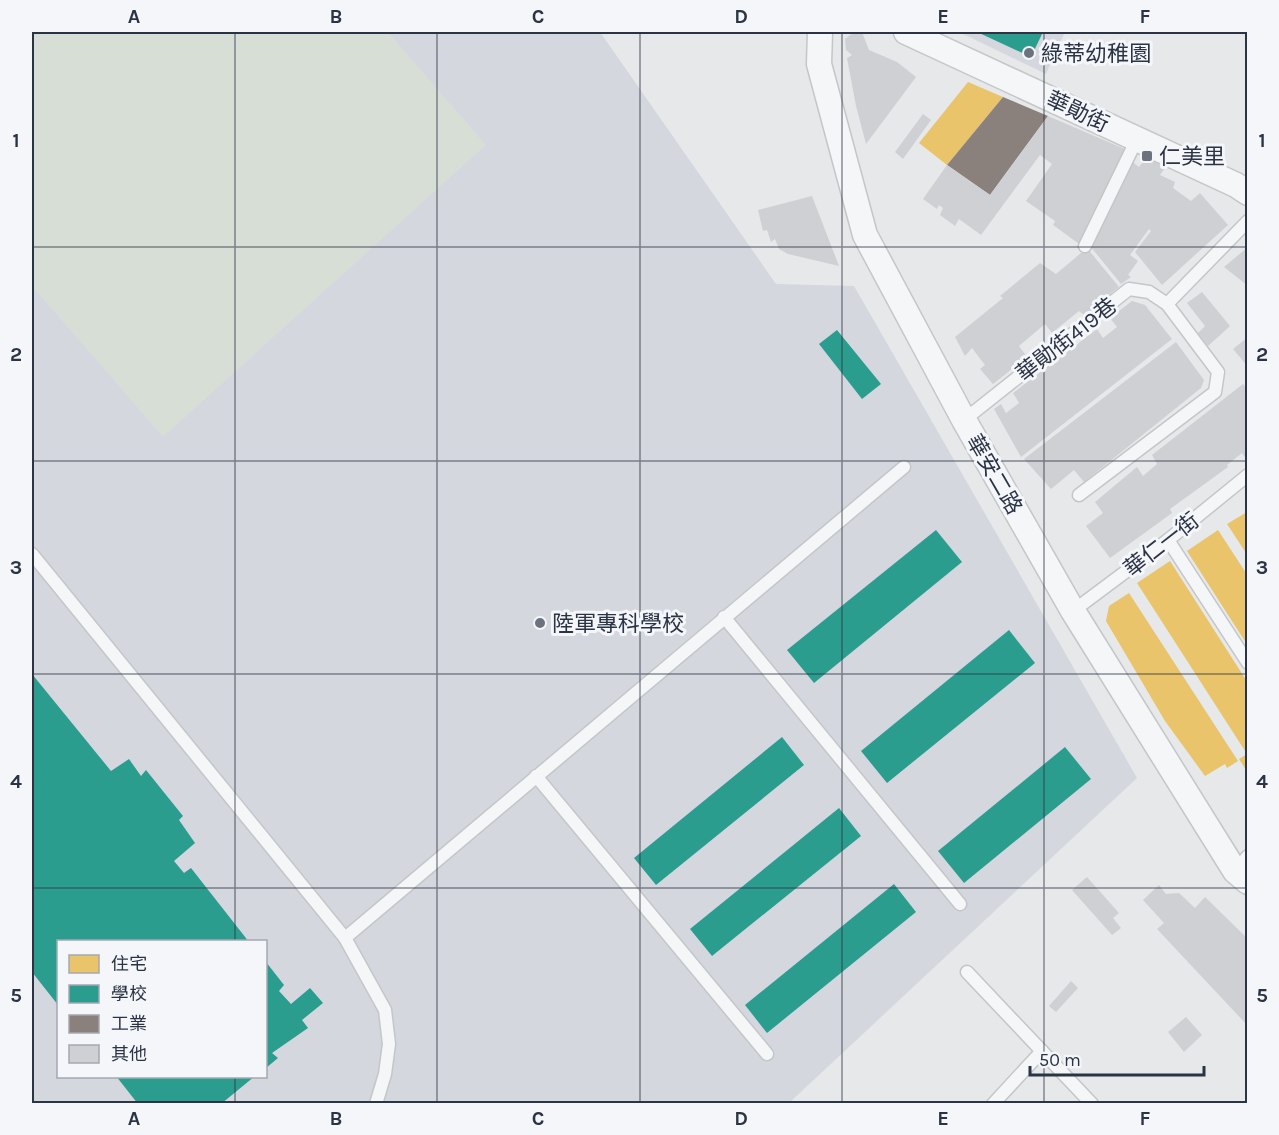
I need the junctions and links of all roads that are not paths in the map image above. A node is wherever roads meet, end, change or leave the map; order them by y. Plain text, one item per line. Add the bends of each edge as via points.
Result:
1 (820, 32) edge
2 (906, 32) edge
3 (1137, 139) junction
4 (1248, 193) edge
5 (1248, 221) edge
6 (1085, 246) dead end
7 (1167, 304) junction
8 (964, 420) junction
9 (904, 466) dead end
10 (1246, 480) edge
11 (1079, 495) dead end
12 (1168, 540) junction
13 (32, 554) edge
14 (1073, 610) junction
15 (724, 617) junction
16 (1248, 663) edge
17 (536, 776) junction
18 (1244, 870) edge
19 (960, 904) dead end
20 (345, 938) junction
21 (967, 972) dead end
22 (1042, 1051) junction
23 (767, 1054) dead end
24 (376, 1104) edge
25 (993, 1104) edge
26 (1092, 1104) edge

1 - 8 street, 華安二路 via 819,64 865,235
2 - 3 street, 華勛街
3 - 4 street, 華勛街
3 - 6 lane
5 - 7 lane
7 - 8 lane, 華勛街419巷 via 1149,292 1129,289
7 - 11 lane via 1218,372 1215,392
8 - 14 street, 華安二路
9 - 15 lane
10 - 12 lane, 華仁一街
12 - 14 lane, 華仁一街
12 - 16 lane
13 - 20 lane
14 - 18 street, 華安二路
15 - 17 lane
15 - 19 lane
17 - 20 lane
17 - 23 lane
20 - 24 lane via 385,1010 389,1044
21 - 22 lane
22 - 25 lane
22 - 26 lane

